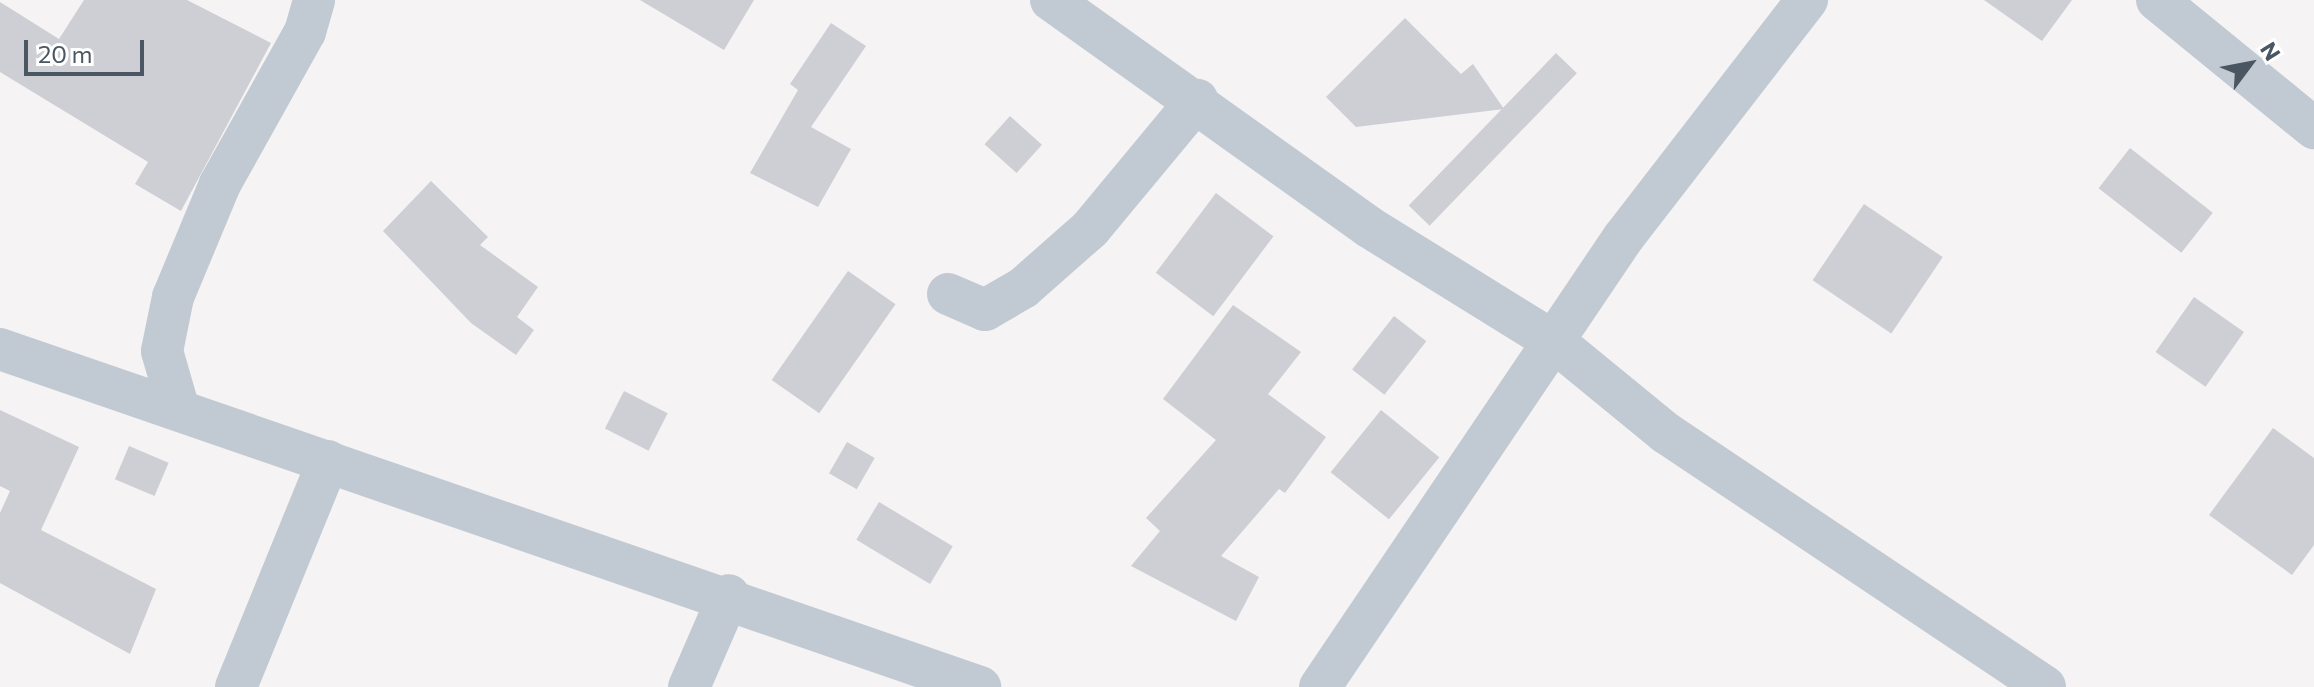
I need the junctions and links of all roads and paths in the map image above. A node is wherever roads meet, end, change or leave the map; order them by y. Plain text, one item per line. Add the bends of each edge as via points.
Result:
1 (314, 0) edge
2 (1051, 0) edge
3 (1806, 0) edge
4 (2157, 0) edge
5 (1197, 100) junction
6 (2314, 128) edge
7 (948, 294) dead end
8 (1556, 343) junction
9 (0, 349) edge
10 (162, 351) junction
11 (122, 390) junction
12 (179, 410) junction
13 (328, 461) junction
14 (729, 595) junction
15 (236, 687) edge
16 (689, 687) edge
17 (980, 687) edge
18 (1320, 687) edge
19 (2045, 687) edge

1 - 10 street via 305,32 220,184 173,297
2 - 5 street
3 - 8 street via 1623,238
4 - 6 street
5 - 7 street via 1090,229 1023,288 985,310
5 - 8 street via 1369,227
8 - 18 street
8 - 19 street via 1666,433
9 - 11 street
10 - 11 street
10 - 12 street
11 - 12 street
12 - 13 street
13 - 14 street
13 - 15 street
14 - 16 street
14 - 17 street

